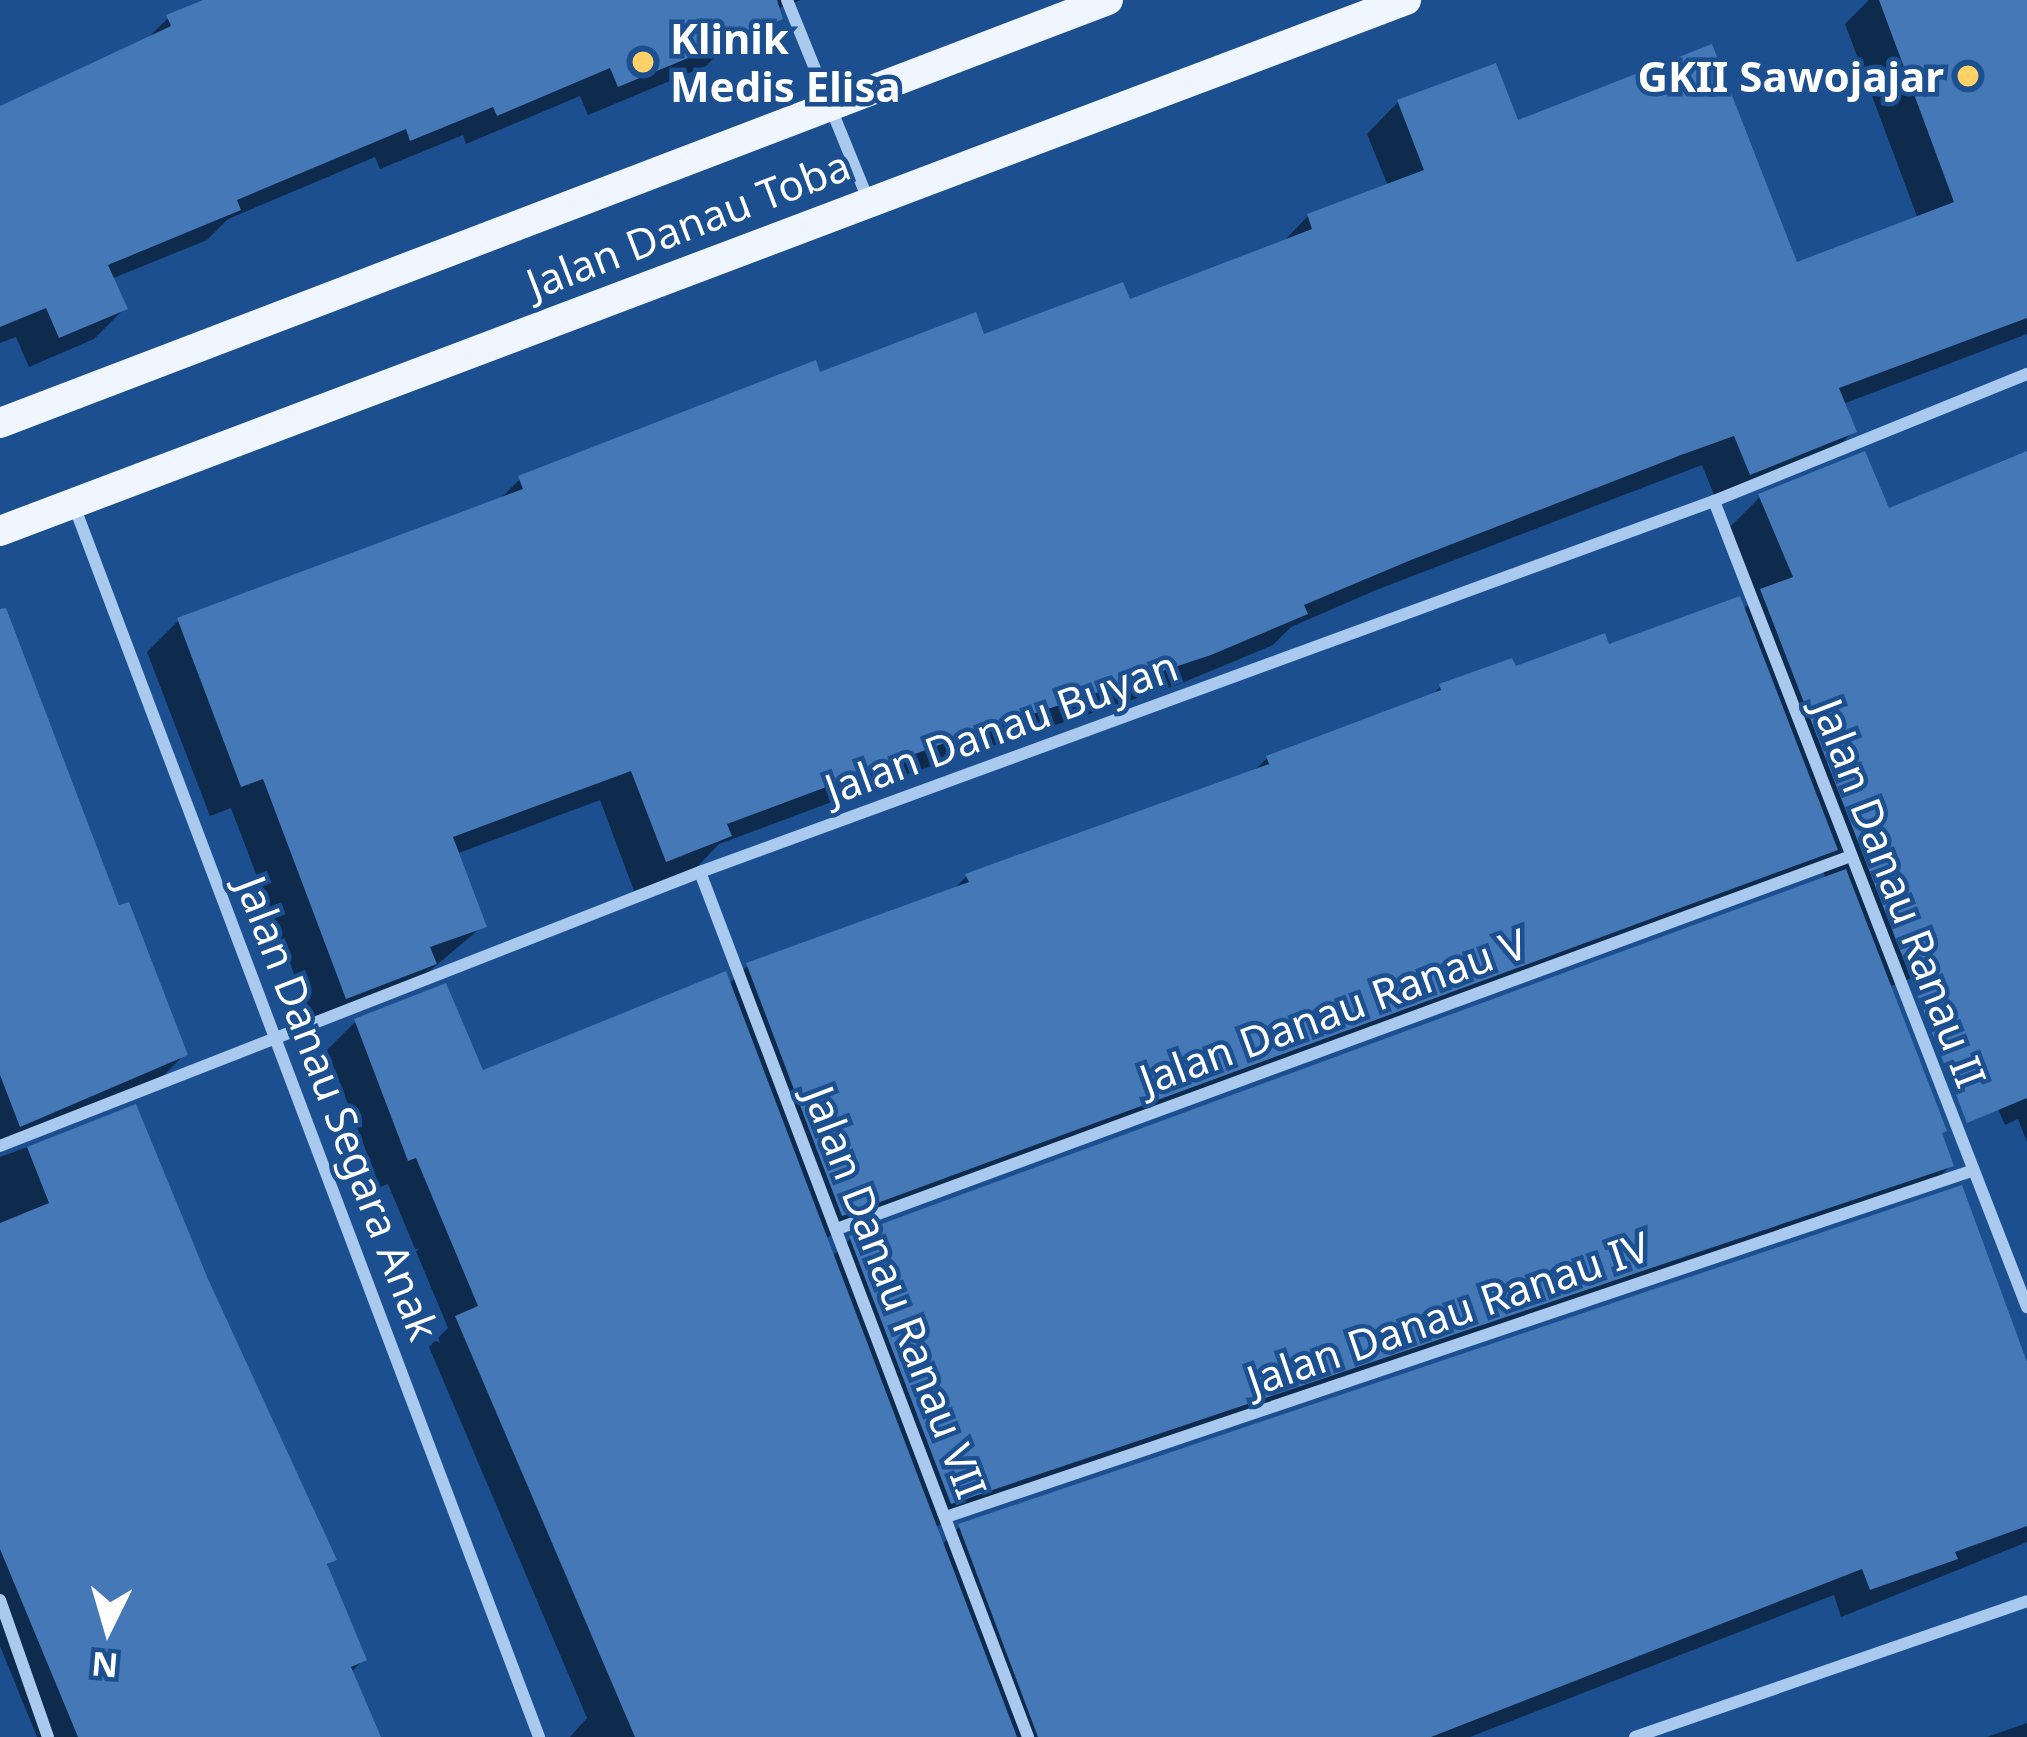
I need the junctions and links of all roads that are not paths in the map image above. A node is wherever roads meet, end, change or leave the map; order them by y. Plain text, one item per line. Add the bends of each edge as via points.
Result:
1 (787, 0) edge
2 (1108, 0) edge
3 (1406, 0) edge
4 (828, 107) junction
5 (869, 200) junction
6 (2027, 374) edge
7 (0, 423) edge
8 (1714, 501) junction
9 (73, 503) junction
10 (0, 531) edge
11 (1851, 856) junction
12 (700, 872) junction
13 (279, 1041) junction
14 (0, 1146) edge
15 (1971, 1171) junction
16 (837, 1228) junction
17 (2027, 1307) edge
18 (946, 1517) junction
19 (0, 1600) edge
20 (2027, 1600) edge
21 (48, 1737) edge
22 (539, 1737) edge
23 (1028, 1737) edge
24 (1635, 1737) edge

1 - 4 street
2 - 4 main road, Jalan Danau Toba
3 - 5 main road, Jalan Danau Toba
4 - 5 street
4 - 7 main road, Jalan Danau Toba
5 - 9 main road, Jalan Danau Toba
6 - 8 street, Jalan Danau Buyan
8 - 11 street, Jalan Danau Ranau II
8 - 12 street, Jalan Danau Buyan
9 - 10 main road, Jalan Danau Toba
9 - 13 street, Jalan Danau Segara Anak
11 - 15 street, Jalan Danau Ranau II
11 - 16 street, Jalan Danau Ranau V
12 - 13 street, Jalan Danau Buyan
12 - 16 street, Jalan Danau Ranau VII
13 - 14 street, Jalan Danau Buyan
13 - 22 street, Jalan Danau Segara Anak
15 - 17 street, Jalan Danau Ranau II
15 - 18 street, Jalan Danau Ranau IV
16 - 18 street, Jalan Danau Ranau VII
18 - 23 street, Jalan Danau Ranau VII
19 - 21 street
20 - 24 street

